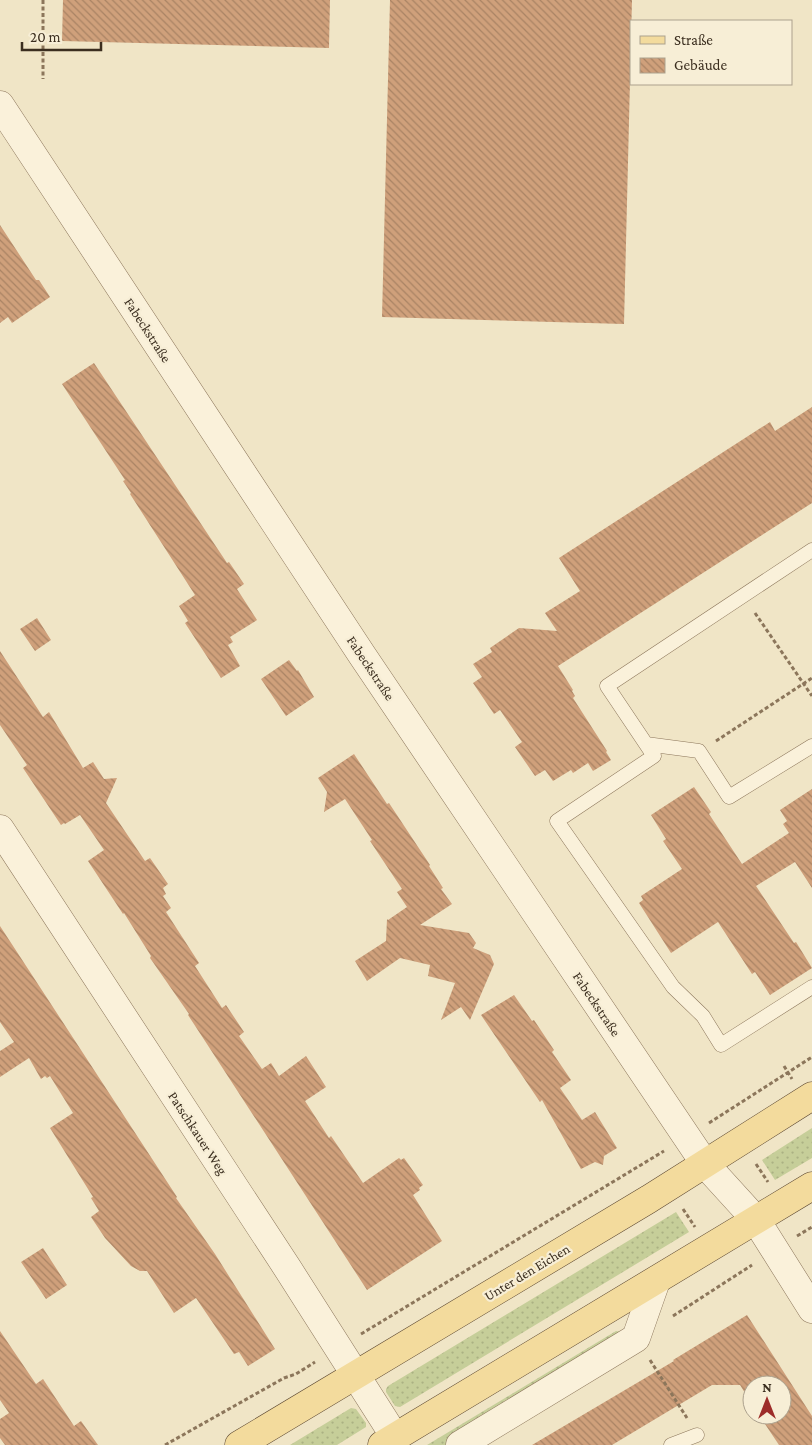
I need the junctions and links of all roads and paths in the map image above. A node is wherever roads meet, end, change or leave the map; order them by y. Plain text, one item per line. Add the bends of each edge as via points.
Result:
1 (44, 0) edge
2 (44, 78) dead end
3 (0, 105) edge
4 (812, 550) edge
5 (743, 596) junction
6 (812, 678) edge
7 (803, 684) junction
8 (812, 696) edge
9 (646, 744) junction
10 (812, 746) edge
11 (699, 751) junction
12 (0, 829) edge
13 (812, 986) edge
14 (812, 1057) edge
15 (784, 1066) dead end
16 (788, 1073) junction
17 (802, 1088) edge
18 (731, 1109) dead end
19 (704, 1164) junction
20 (756, 1164) dead end
21 (632, 1171) dead end
22 (769, 1184) dead end
23 (812, 1186) edge
24 (683, 1208) dead end
25 (756, 1220) junction
26 (696, 1228) dead end
27 (741, 1272) dead end
28 (656, 1281) junction
29 (812, 1308) edge
30 (374, 1326) dead end
31 (641, 1346) junction
32 (301, 1370) dead end
33 (356, 1376) junction
34 (697, 1435) joint
35 (388, 1441) edge
36 (165, 1445) edge
37 (239, 1445) edge
38 (460, 1445) edge
39 (671, 1445) edge

1 - 2 path
3 - 19 street, Fabeckstraße via 362,655
4 - 5 lane
5 - 7 path
5 - 9 lane via 607,686
6 - 7 path
7 - 8 path
7 - 11 path
9 - 11 lane
9 - 13 lane via 654,756 557,821 673,987 704,1016 721,1045
10 - 11 lane via 729,797
12 - 33 street, Patschkauer Weg
14 - 16 path
15 - 16 path
16 - 17 path
16 - 18 path
17 - 19 main road, Unter den Eichen
19 - 25 street, Fabeckstraße
19 - 33 main road, Unter den Eichen
20 - 22 path
21 - 30 path
23 - 25 main road
24 - 26 path
25 - 28 main road
25 - 29 street, Fabeckstraße
27 - 31 path via 666,1321
28 - 31 street
28 - 35 main road
31 - 34 path
31 - 38 street
32 - 36 path
33 - 35 street, Patschkauer Weg
33 - 37 main road, Unter den Eichen
34 - 39 lane

